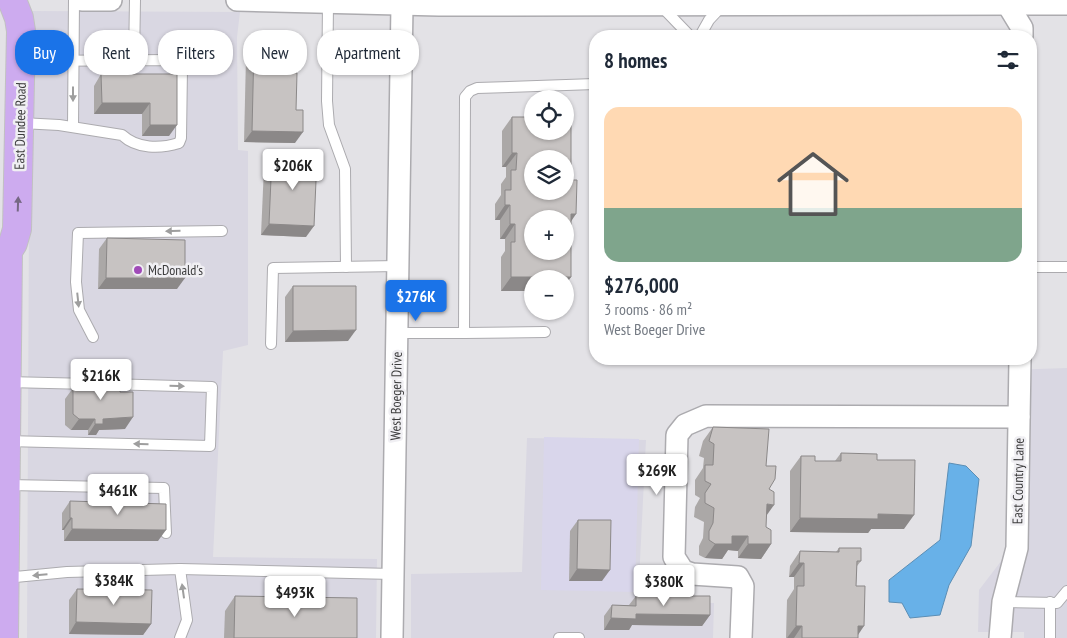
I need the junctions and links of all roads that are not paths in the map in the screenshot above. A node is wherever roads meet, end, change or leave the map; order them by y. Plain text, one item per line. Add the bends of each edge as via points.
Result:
1 (11, 0) edge
2 (74, 0) edge
3 (82, 0) edge
4 (111, 0) edge
5 (135, 0) edge
6 (238, 0) edge
7 (292, 1) edge
8 (402, 2) edge
9 (699, 2) edge
10 (843, 2) edge
11 (1005, 2) edge
12 (328, 3) junction
13 (659, 4) junction
14 (723, 4) junction
15 (1067, 4) edge
16 (0, 11) edge
17 (20, 30) edge
18 (74, 30) edge
19 (134, 30) edge
20 (685, 30) edge
21 (703, 30) edge
22 (1022, 30) edge
23 (148, 60) edge
24 (21, 75) edge
25 (73, 75) edge
26 (589, 84) edge
27 (20, 123) junction
28 (73, 127) junction
29 (222, 231) dead end
30 (4, 248) edge
31 (398, 266) junction
32 (1037, 266) edge
33 (346, 267) junction
34 (1067, 267) edge
35 (545, 332) dead end
36 (397, 333) junction
37 (464, 333) junction
38 (93, 338) dead end
39 (271, 344) dead end
40 (3, 349) edge
41 (1020, 365) edge
42 (6, 382) junction
43 (1019, 417) junction
44 (6, 441) junction
45 (6, 485) junction
46 (166, 533) edge
47 (180, 569) junction
48 (393, 574) junction
49 (5, 578) junction
50 (1067, 591) edge
51 (1003, 602) junction
52 (1050, 602) junction
53 (4, 638) edge
54 (180, 638) edge
55 (392, 638) edge
56 (559, 638) edge
57 (580, 638) edge
58 (741, 638) edge
59 (1000, 638) edge
60 (1050, 638) edge

1 - 16 main road, East Dundee Road
1 - 17 main road, East Dundee Road via 19,18
2 - 18 lane
3 - 4 street
5 - 19 lane
6 - 7 street
7 - 12 street
8 - 12 street
8 - 13 street
8 - 31 street, West Boeger Drive
9 - 13 street
9 - 14 street
10 - 11 street
10 - 14 street
11 - 15 street
11 - 22 street
12 - 33 lane via 327,101 329,125 345,169
13 - 20 lane
14 - 21 lane
23 - 28 lane via 175,60 182,68 182,138 179,143 147,147 130,142 122,135
24 - 27 main road, East Dundee Road
25 -> 28 lane
26 - 37 lane via 477,88 465,97
27 - 28 lane
30 -> 27 main road, East Dundee Road via 13,244 18,229
29 -> 38 lane via 78,233 76,282 79,310
30 - 40 main road, East Dundee Road
31 - 33 lane
31 - 36 street, West Boeger Drive
32 - 34 lane
33 - 39 lane via 273,268
35 - 37 lane
36 - 37 lane
36 - 48 street, West Boeger Drive
40 - 42 main road, East Dundee Road
41 - 43 street, East Country Lane
42 - 44 main road, East Dundee Road
42 -> 44 lane via 212,386 210,446
43 - 51 street, East Country Lane via 1018,548
43 - 58 street via 706,416 685,425 677,435 674,557 683,571 692,574 738,577 743,586
44 - 45 main road, East Dundee Road
45 - 46 lane via 164,488
45 - 49 main road, East Dundee Road
47 - 48 lane
47 -> 49 lane via 67,572
54 -> 47 lane via 187,620
48 - 55 street, West Boeger Drive
49 - 53 main road, East Dundee Road
50 - 52 lane via 1057,603
51 - 52 lane
51 - 59 street, East Country Lane
52 - 60 lane
56 - 57 lane

